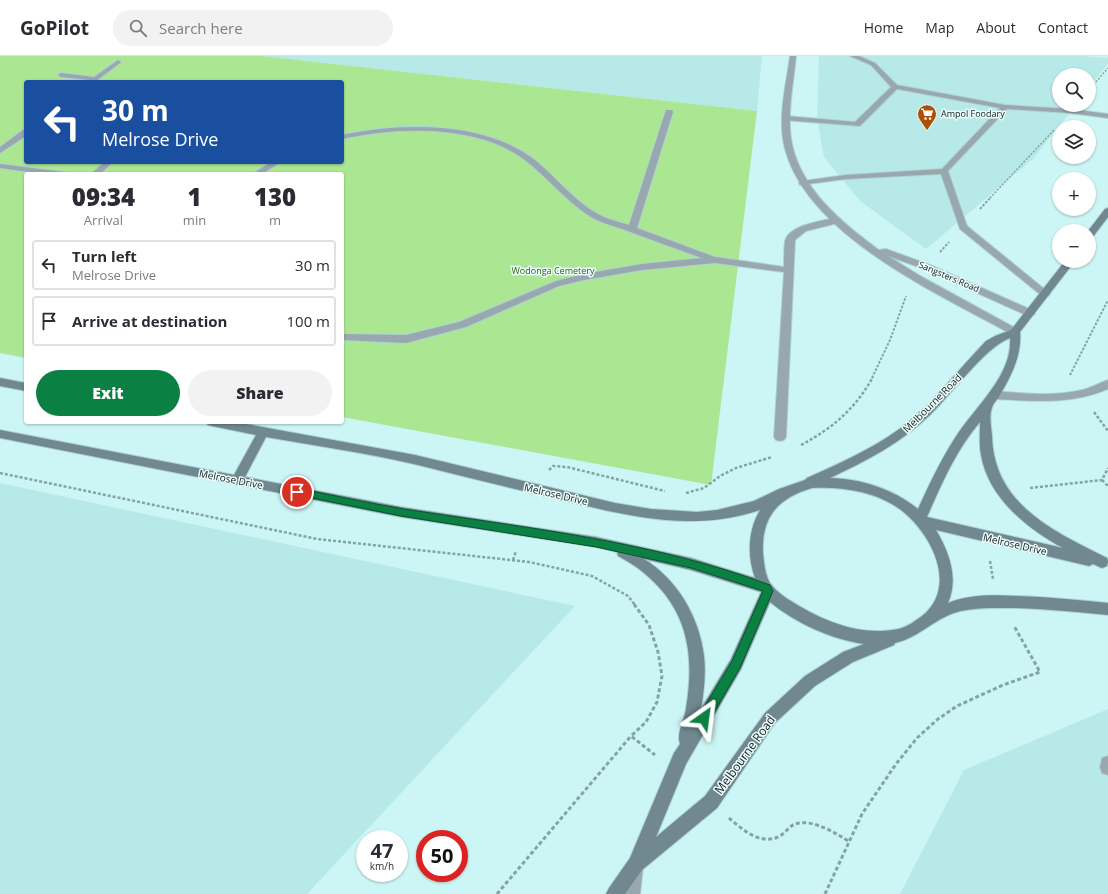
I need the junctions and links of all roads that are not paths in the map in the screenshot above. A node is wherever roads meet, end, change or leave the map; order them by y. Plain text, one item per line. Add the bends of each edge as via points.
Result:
1 (793, 56) edge
2 (853, 56) edge
3 (118, 62) dead end
4 (61, 75) dead end
5 (88, 80) edge
6 (94, 80) edge
7 (895, 87) junction
8 (1005, 107) junction
9 (670, 112) dead end
10 (1108, 116) edge
11 (786, 118) junction
12 (24, 133) edge
13 (344, 138) edge
14 (0, 151) edge
15 (107, 164) edge
16 (274, 164) edge
17 (0, 166) edge
18 (944, 171) junction
19 (49, 172) edge
20 (97, 172) edge
21 (260, 172) edge
22 (803, 183) junction
23 (1108, 211) edge
24 (835, 221) junction
25 (1096, 227) edge
26 (632, 230) junction
27 (865, 244) junction
28 (715, 260) junction
29 (1065, 268) edge
30 (788, 270) junction
31 (1045, 294) junction
32 (1030, 313) junction
33 (1016, 332) junction
34 (344, 337) edge
35 (0, 382) edge
36 (1108, 384) edge
37 (24, 387) edge
38 (994, 395) junction
39 (986, 407) junction
40 (222, 424) edge
41 (263, 432) junction
42 (0, 434) edge
43 (780, 437) dead end
44 (238, 480) junction
45 (799, 486) junction
46 (783, 493) junction
47 (921, 519) junction
48 (596, 542) junction
49 (1105, 563) edge
50 (767, 590) junction
51 (1108, 609) edge
52 (932, 616) junction
53 (903, 635) junction
54 (1108, 764) edge
55 (677, 765) junction
56 (1108, 768) edge
57 (636, 864) junction
58 (615, 894) edge
59 (631, 894) edge

1 - 11 street, Sangsters Road
2 - 7 street via 873,64
3 - 6 street
4 - 5 street
7 - 8 street
7 - 11 street via 857,124
8 - 10 street
8 - 18 street
9 - 26 street
11 - 22 street, Sangsters Road via 789,150
12 - 14 street
13 - 26 street via 378,131 435,130 502,144 537,165 595,216
15 - 20 street
16 - 21 street
17 - 19 street
18 - 22 street via 846,177
18 - 31 street via 964,227
22 - 24 street, Sangsters Road
23 - 25 main road
24 - 27 street, Sangsters Road
24 - 30 street via 803,230 792,236
26 - 28 street
27 - 32 street, Sangsters Road via 927,267
27 - 33 street, Sangsters Road via 900,268
28 - 30 street
28 - 34 street via 657,264 556,284 462,325 406,338
29 - 31 main road
30 - 43 street
31 - 32 main road
32 - 33 main road
33 - 38 main road via 1014,355
33 - 45 main road, Melbourne Road via 990,344 903,432 867,454
35 - 37 main road
36 - 38 street via 1082,395 1045,398
38 - 39 main road
39 - 47 main road via 957,444
39 - 49 main road via 988,457 996,482 1007,497 1039,526
40 - 41 main road, Melrose Drive
41 - 44 main road
41 - 46 main road, Melrose Drive via 415,460 650,514 697,517 717,515 756,506
42 - 44 main road, Melrose Drive
44 - 48 main road, Melrose Drive via 401,512
45 - 46 main road, Melbourne Road
45 - 47 main road via 825,483 868,488 904,505
46 - 50 main road via 765,513 757,533 758,565
47 - 49 main road, Melrose Drive via 987,537
47 - 52 main road via 939,546 946,570 944,596 941,605
48 - 50 main road, Melrose Drive via 691,564
48 - 55 main road via 623,552 654,572 674,596 689,624 696,647 697,693 690,728
50 - 53 main road via 808,619 835,630 866,637 889,638
50 - 55 main road, Melbourne Road via 736,664
51 - 52 main road via 1000,600 972,602
52 - 53 main road via 924,624
53 - 57 main road, Melbourne Road via 848,657 810,681 770,718 711,802
54 - 56 street
55 - 57 main road, Melbourne Road
57 - 58 main road, Melbourne Road
57 - 59 street, Melbourne Road

